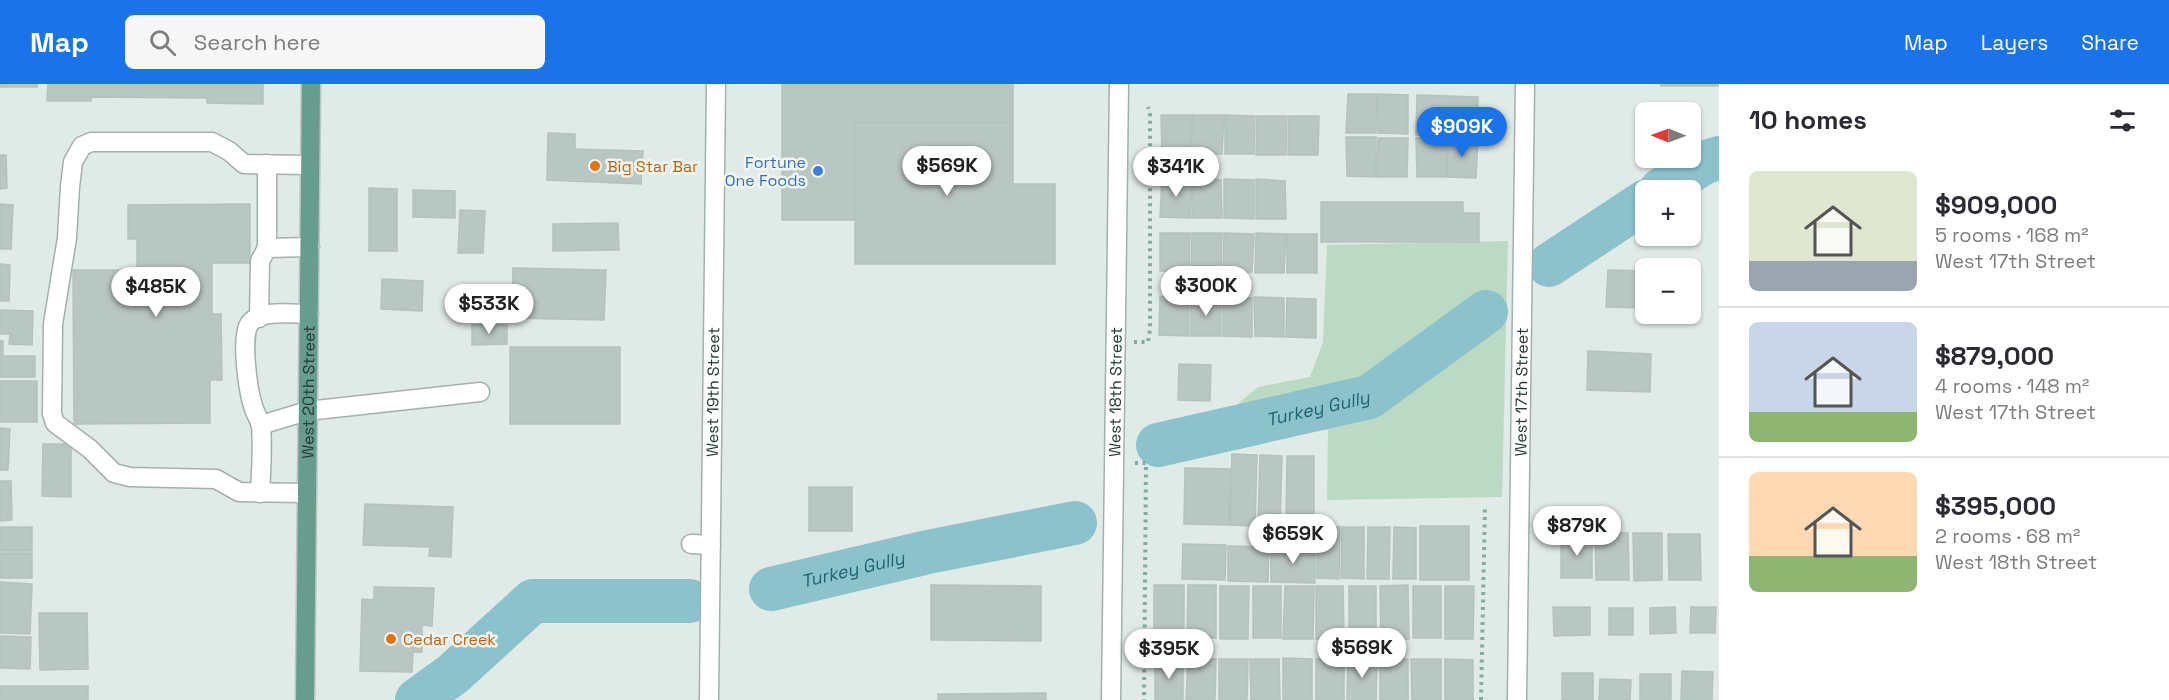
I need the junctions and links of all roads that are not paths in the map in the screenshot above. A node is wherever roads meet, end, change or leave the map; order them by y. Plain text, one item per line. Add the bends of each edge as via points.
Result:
1 (311, 84) edge
2 (716, 84) edge
3 (1119, 84) edge
4 (1525, 84) edge
5 (267, 164) junction
6 (310, 165) junction
7 (310, 247) junction
8 (267, 248) junction
9 (309, 314) junction
10 (259, 318) junction
11 (480, 392) dead end
12 (308, 411) junction
13 (261, 425) junction
14 (260, 493) junction
15 (307, 493) junction
16 (691, 544) dead end
17 (711, 545) junction
18 (305, 700) edge
19 (709, 700) edge
20 (1111, 700) edge
21 (1517, 700) edge

1 - 6 main road, West 20th Street
2 - 17 street, West 19th Street
3 - 20 street, West 18th Street
4 - 21 street, West 17th Street
5 - 6 street
5 - 8 street
5 - 14 street via 244,164 212,142 91,142 82,146 73,162 67,238 53,324 55,423 114,473 130,477 216,479 239,492
6 - 7 main road, West 20th Street
7 - 8 street
7 - 9 main road, West 20th Street
8 - 10 street via 260,261
9 - 10 street
9 - 12 main road, West 20th Street
10 - 13 street via 246,331 247,374
11 - 12 street
12 - 13 street
12 - 15 main road, West 20th Street
13 - 14 street
14 - 15 street
15 - 18 main road, West 20th Street
16 - 17 street
17 - 19 street, West 19th Street

